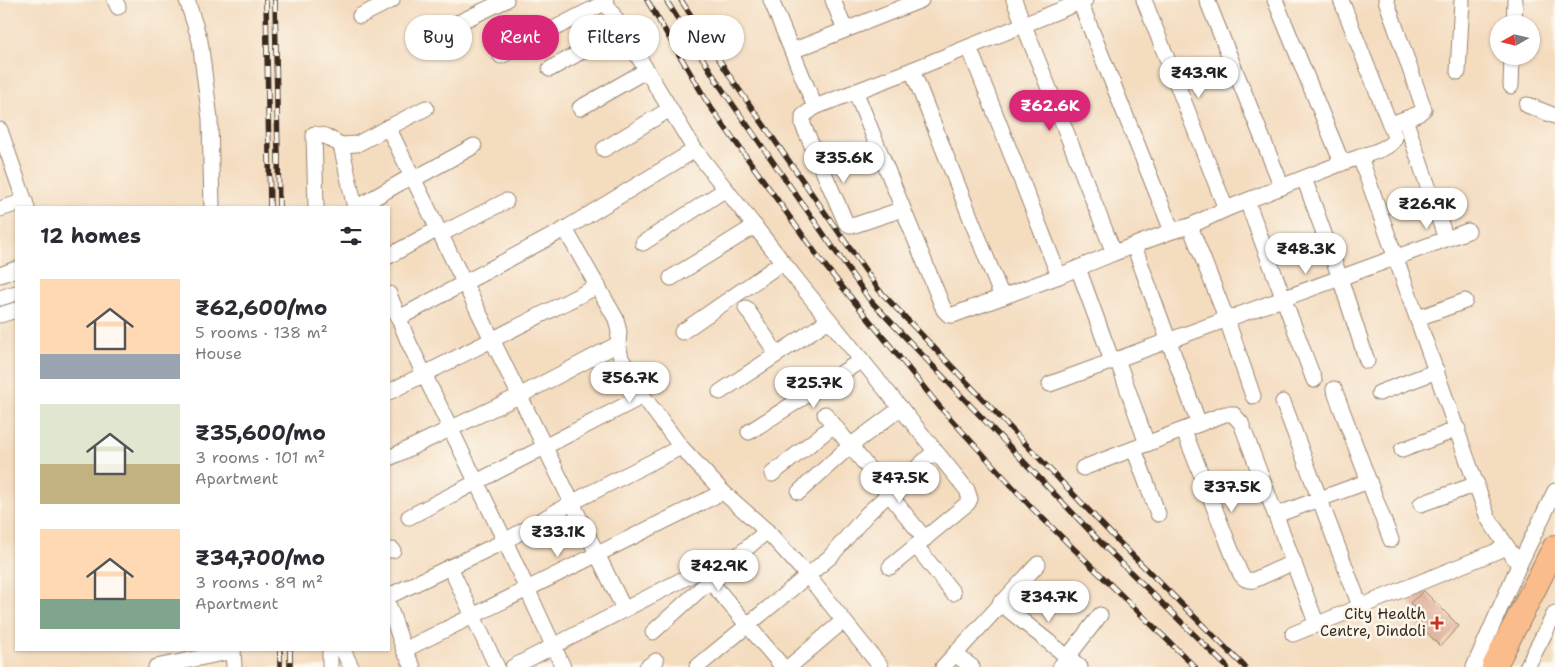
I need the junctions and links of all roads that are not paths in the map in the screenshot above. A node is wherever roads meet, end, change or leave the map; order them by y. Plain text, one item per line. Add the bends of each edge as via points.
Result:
1 (187, 0) edge
2 (392, 0) edge
3 (506, 0) edge
4 (771, 0) edge
5 (833, 0) edge
6 (921, 0) edge
7 (1014, 0) edge
8 (1144, 0) edge
9 (1207, 0) edge
10 (1274, 0) edge
11 (1341, 0) edge
12 (1386, 0) edge
13 (1462, 0) edge
14 (1515, 0) edge
15 (605, 1) edge
16 (1083, 1) edge
17 (900, 4) edge
18 (614, 15) edge
19 (1514, 15) edge
20 (360, 16) dead end
21 (472, 16) edge
22 (1024, 25) junction
23 (559, 26) edge
24 (845, 30) junction
25 (969, 47) junction
26 (792, 51) junction
27 (569, 58) edge
28 (641, 60) edge
29 (1512, 65) edge
30 (550, 69) dead end
31 (647, 70) junction
32 (912, 70) junction
33 (1458, 72) dead end
34 (1511, 86) dead end
35 (856, 93) junction
36 (1527, 105) dead end
37 (815, 107) junction
38 (426, 108) dead end
39 (580, 108) dead end
40 (670, 109) junction
41 (1555, 116) edge
42 (1398, 122) junction
43 (388, 127) junction
44 (0, 130) edge
45 (340, 144) junction
46 (474, 146) dead end
47 (3, 149) edge
48 (604, 149) dead end
49 (695, 150) junction
50 (1360, 157) junction
51 (1342, 163) junction
52 (413, 178) junction
53 (1304, 178) junction
54 (1282, 187) junction
55 (726, 189) junction
56 (506, 201) dead end
57 (1248, 201) junction
58 (26, 204) edge
59 (15, 206) edge
60 (212, 206) edge
61 (316, 206) edge
62 (355, 206) edge
63 (359, 206) edge
64 (0, 209) edge
65 (903, 209) junction
66 (1226, 209) junction
67 (754, 226) junction
68 (1190, 226) junction
69 (565, 229) junction
70 (1172, 230) junction
71 (1468, 231) dead end
72 (440, 232) junction
73 (1446, 239) junction
74 (643, 243) dead end
75 (1134, 246) junction
76 (1114, 253) junction
77 (390, 256) edge
78 (1396, 257) junction
79 (783, 262) junction
80 (1078, 268) junction
81 (15, 269) edge
82 (0, 274) edge
83 (1059, 276) junction
84 (671, 278) dead end
85 (1340, 278) junction
86 (464, 283) junction
87 (598, 286) junction
88 (15, 293) edge
89 (1002, 297) junction
90 (0, 298) edge
91 (1284, 299) junction
92 (1465, 301) dead end
93 (393, 307) edge
94 (746, 308) dead end
95 (15, 310) edge
96 (0, 315) edge
97 (1418, 318) junction
98 (829, 320) junction
99 (1227, 320) junction
100 (682, 332) dead end
101 (493, 339) junction
102 (1169, 340) junction
103 (618, 344) junction
104 (777, 354) junction
105 (862, 360) junction
106 (1115, 360) junction
107 (1367, 361) dead end
108 (1437, 371) junction
109 (424, 374) junction
110 (1314, 380) dead end
111 (1050, 384) dead end
112 (1334, 389) dead end
113 (390, 391) edge
114 (720, 392) dead end
115 (1379, 393) dead end
116 (521, 395) junction
117 (643, 396) junction
118 (1253, 396) dead end
119 (1283, 402) dead end
120 (901, 408) junction
121 (1199, 424) junction
122 (451, 429) junction
123 (1458, 429) junction
124 (1184, 431) junction
125 (750, 432) dead end
126 (545, 446) junction
127 (850, 446) junction
128 (681, 447) junction
129 (1140, 447) junction
130 (1402, 450) dead end
131 (936, 451) junction
132 (390, 458) edge
133 (1083, 468) dead end
134 (772, 474) dead end
135 (1369, 481) junction
136 (476, 482) junction
137 (1477, 484) junction
138 (723, 492) junction
139 (799, 492) dead end
140 (1555, 492) edge
141 (888, 494) junction
142 (1320, 499) junction
143 (573, 502) junction
144 (1421, 504) dead end
145 (1158, 514) dead end
146 (1276, 516) junction
147 (409, 517) dead end
148 (767, 531) junction
149 (1391, 540) dead end
150 (506, 542) junction
151 (920, 543) junction
152 (1507, 547) junction
153 (1555, 547) edge
154 (598, 555) junction
155 (1294, 562) junction
156 (1038, 564) dead end
157 (727, 565) junction
158 (1519, 565) junction
159 (450, 567) junction
160 (890, 567) dead end
161 (1555, 571) edge
162 (807, 575) junction
163 (710, 580) junction
164 (527, 590) junction
165 (953, 592) dead end
166 (390, 596) edge
167 (1000, 603) junction
168 (1360, 606) junction
169 (390, 609) edge
170 (624, 609) junction
171 (1555, 613) edge
172 (1100, 615) dead end
173 (474, 616) junction
174 (843, 621) junction
175 (1317, 624) junction
176 (747, 625) junction
177 (653, 632) dead end
178 (1293, 634) dead end
179 (553, 646) junction
180 (404, 650) junction
181 (233, 651) edge
182 (330, 651) edge
183 (343, 651) edge
184 (955, 654) junction
185 (1064, 662) edge
186 (1525, 666) edge
187 (156, 667) edge
188 (234, 667) edge
189 (330, 667) edge
190 (351, 667) edge
191 (413, 667) edge
192 (497, 667) edge
193 (513, 667) edge
194 (563, 667) edge
195 (697, 667) edge
196 (783, 667) edge
197 (789, 667) edge
198 (881, 667) edge
199 (943, 667) edge
200 (972, 667) edge
201 (1080, 667) edge
202 (1474, 667) edge
203 (1494, 667) edge

1 - 60 street via 200,41 210,119
2 - 20 street
3 - 21 street
4 - 26 street
5 - 24 street
6 - 17 street
7 - 22 street
8 - 66 street
9 - 54 street
10 - 51 street
11 - 42 street
12 - 42 street via 1423,105 1422,112
13 - 33 street
14 - 19 street
15 - 18 street
15 - 23 street
16 - 22 street
16 - 70 street
17 - 24 street
22 - 25 street
22 - 76 street
24 - 26 street
25 - 32 street
25 - 83 street
26 - 37 street
27 - 30 street
28 - 31 street
29 - 34 street
31 - 39 street
31 - 40 street
32 - 35 street
32 - 89 street
35 - 37 street
35 - 65 street
36 - 41 street
37 - 65 street via 803,116 803,125 846,223 855,225
38 - 43 street
40 - 48 street
40 - 49 street
42 - 50 street via 1390,145
42 - 73 street
43 - 45 street via 356,144
43 - 52 street
44 - 47 street
45 - 61 street via 314,134
45 - 62 street
46 - 52 street
47 - 58 street
49 - 55 street
49 - 69 street
50 - 51 street
50 - 78 street
51 - 53 street
52 - 63 street
52 - 72 street
53 - 54 street
53 - 85 street
54 - 57 street
55 - 67 street
55 - 74 street
56 - 72 street
57 - 66 street
57 - 91 street
59 - 64 street
65 - 89 street via 946,314 957,314
66 - 68 street
67 - 79 street
67 - 84 street
68 - 70 street
68 - 99 street
69 - 86 street
69 - 87 street
70 - 75 street
71 - 73 street
72 - 77 street
72 - 86 street
73 - 78 street
75 - 76 street
75 - 102 street
76 - 80 street
78 - 85 street
78 - 97 street
79 - 98 street
79 - 100 street
80 - 83 street
80 - 106 street
81 - 82 street
83 - 89 street
85 - 91 street
85 - 107 street
86 - 93 street
86 - 101 street
87 - 101 street
87 - 103 street via 616,319
88 - 90 street
91 - 99 street
91 - 110 street
92 - 97 street
93 - 109 street
94 - 104 street
95 - 96 street
97 - 108 street
98 - 104 street
98 - 105 street
99 - 102 street
99 - 118 street
101 - 109 street
101 - 116 street
102 - 106 street
102 - 121 street
103 - 116 street
103 - 117 street via 621,358
104 - 114 street
105 - 120 street
105 - 125 street
106 - 111 street
106 - 129 street
108 - 115 street
108 - 123 street
109 - 113 street
109 - 122 street
112 - 135 street
116 - 122 street
116 - 126 street
117 - 126 street
117 - 128 street
119 - 142 street
120 - 127 street
120 - 131 street
121 - 124 street
121 - 146 street via 1229,413 1237,417
122 - 132 street
122 - 136 street
123 - 130 street
123 - 137 street
124 - 129 street
124 - 155 street via 1244,579 1254,580
126 - 136 street
126 - 143 street
127 - 134 street via 830,420
127 - 139 street
127 - 141 street
128 - 138 street
128 - 143 street
129 - 133 street
129 - 145 street
131 - 141 street
131 - 151 street via 967,490 970,499
135 - 142 street
135 - 149 street
136 - 147 street
136 - 150 street
137 - 144 street
137 - 152 street via 1488,518
138 - 148 street
138 - 154 street
140 - 158 street
141 - 151 street
141 - 162 street via 830,557
142 - 146 street
142 - 168 street
143 - 150 street
143 - 154 street
146 - 155 street
148 - 157 street
148 - 162 street
150 - 159 street
150 - 164 street
151 - 160 street
151 - 165 street
152 - 158 street
152 - 168 street
153 - 203 main road
154 - 164 street
154 - 170 street
155 - 175 street
156 - 167 street
157 - 163 street
157 - 170 street via 697,572
158 - 202 street
159 - 166 street
159 - 173 street
161 - 186 main road
162 - 174 street
162 - 176 street
163 - 176 street
163 - 177 street
164 - 173 street
164 - 179 street
167 - 184 street
167 - 185 street
168 - 175 street
169 - 180 street
170 - 179 street
171 - 186 street
172 - 185 street
173 - 180 street
173 - 192 street
174 - 197 street
174 - 198 street
175 - 178 street
176 - 195 street
176 - 196 street
179 - 193 street
179 - 194 street
180 - 191 street
181 - 187 street
181 - 188 street
182 - 189 street
183 - 190 street
184 - 199 street
184 - 200 street
185 - 201 street

